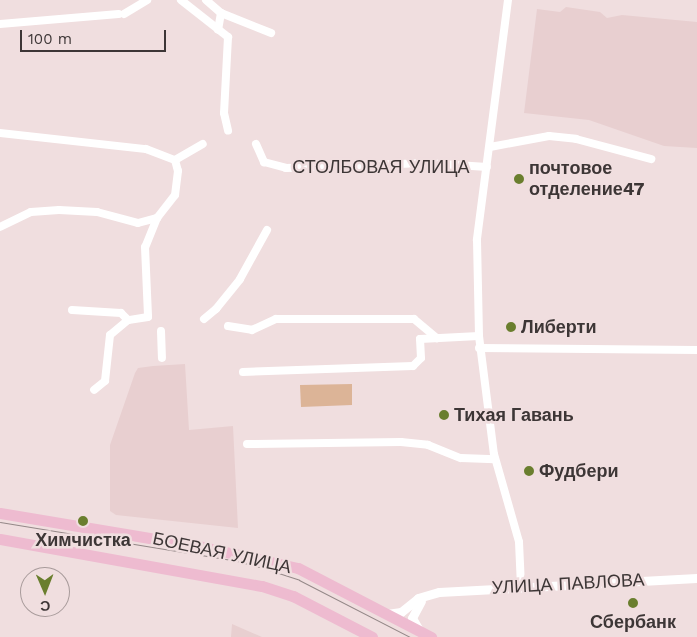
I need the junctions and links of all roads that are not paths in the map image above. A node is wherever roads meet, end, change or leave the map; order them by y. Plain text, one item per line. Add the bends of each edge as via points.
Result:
1 (147, 0) edge
2 (181, 0) edge
3 (206, 0) edge
4 (508, 0) edge
5 (221, 13) junction
6 (0, 24) edge
7 (218, 30) junction
8 (271, 33) dead end
9 (228, 131) dead end
10 (0, 133) edge
11 (203, 144) dead end
12 (256, 144) dead end
13 (490, 147) junction
14 (175, 160) junction
15 (651, 160) dead end
16 (487, 167) junction
17 (157, 218) junction
18 (0, 227) edge
19 (267, 230) dead end
20 (72, 310) dead end
21 (204, 319) dead end
22 (128, 320) junction
23 (228, 326) dead end
24 (162, 331) dead end
25 (479, 336) junction
26 (437, 338) junction
27 (479, 348) junction
28 (697, 350) edge
29 (162, 358) dead end
30 (243, 372) dead end
31 (94, 390) dead end
32 (247, 444) dead end
33 (495, 459) junction
34 (0, 512) edge
35 (0, 539) edge
36 (697, 578) edge
37 (521, 586) junction
38 (439, 592) junction
39 (387, 614) junction
40 (426, 634) edge
41 (372, 637) edge

1 - 6 street via 121,14
2 - 7 street
3 - 5 street
4 - 13 street
5 - 7 street
5 - 8 street
7 - 9 street via 228,37 224,113
10 - 14 street via 146,149
11 - 14 street
12 - 16 street, СТОЛБОВАЯ УЛИЦА via 264,162 286,168 426,163
13 - 15 street via 548,136 576,139
13 - 16 street
14 - 17 street via 178,172 175,195
16 - 25 street via 477,240
17 - 18 street via 138,223 97,212 31,212
17 - 22 street via 145,247 148,317
19 - 21 street via 240,279
20 - 22 street via 120,313
22 - 31 street via 110,335 104,381
23 - 26 street via 252,330 276,320 414,318
24 - 29 street
25 - 26 street
25 - 27 street
26 - 30 street via 420,339 421,358 413,366
27 - 28 street
27 - 33 street
32 - 33 street via 401,442 428,445 461,458
33 - 37 street via 519,542
34 - 39 main road, БОЕВАЯ УЛИЦА via 203,547 298,568
35 - 41 main road, БОЕВАЯ УЛИЦА via 262,586 294,596
36 - 37 street, УЛИЦА ПАВЛОВА
37 - 38 street, УЛИЦА ПАВЛОВА
38 - 39 street, УЛИЦА ПАВЛОВА via 418,598 401,612
38 - 40 street, УЛИЦА ПАВЛОВА via 418,602 414,610 412,618
39 - 40 main road, БОЕВАЯ УЛИЦА

